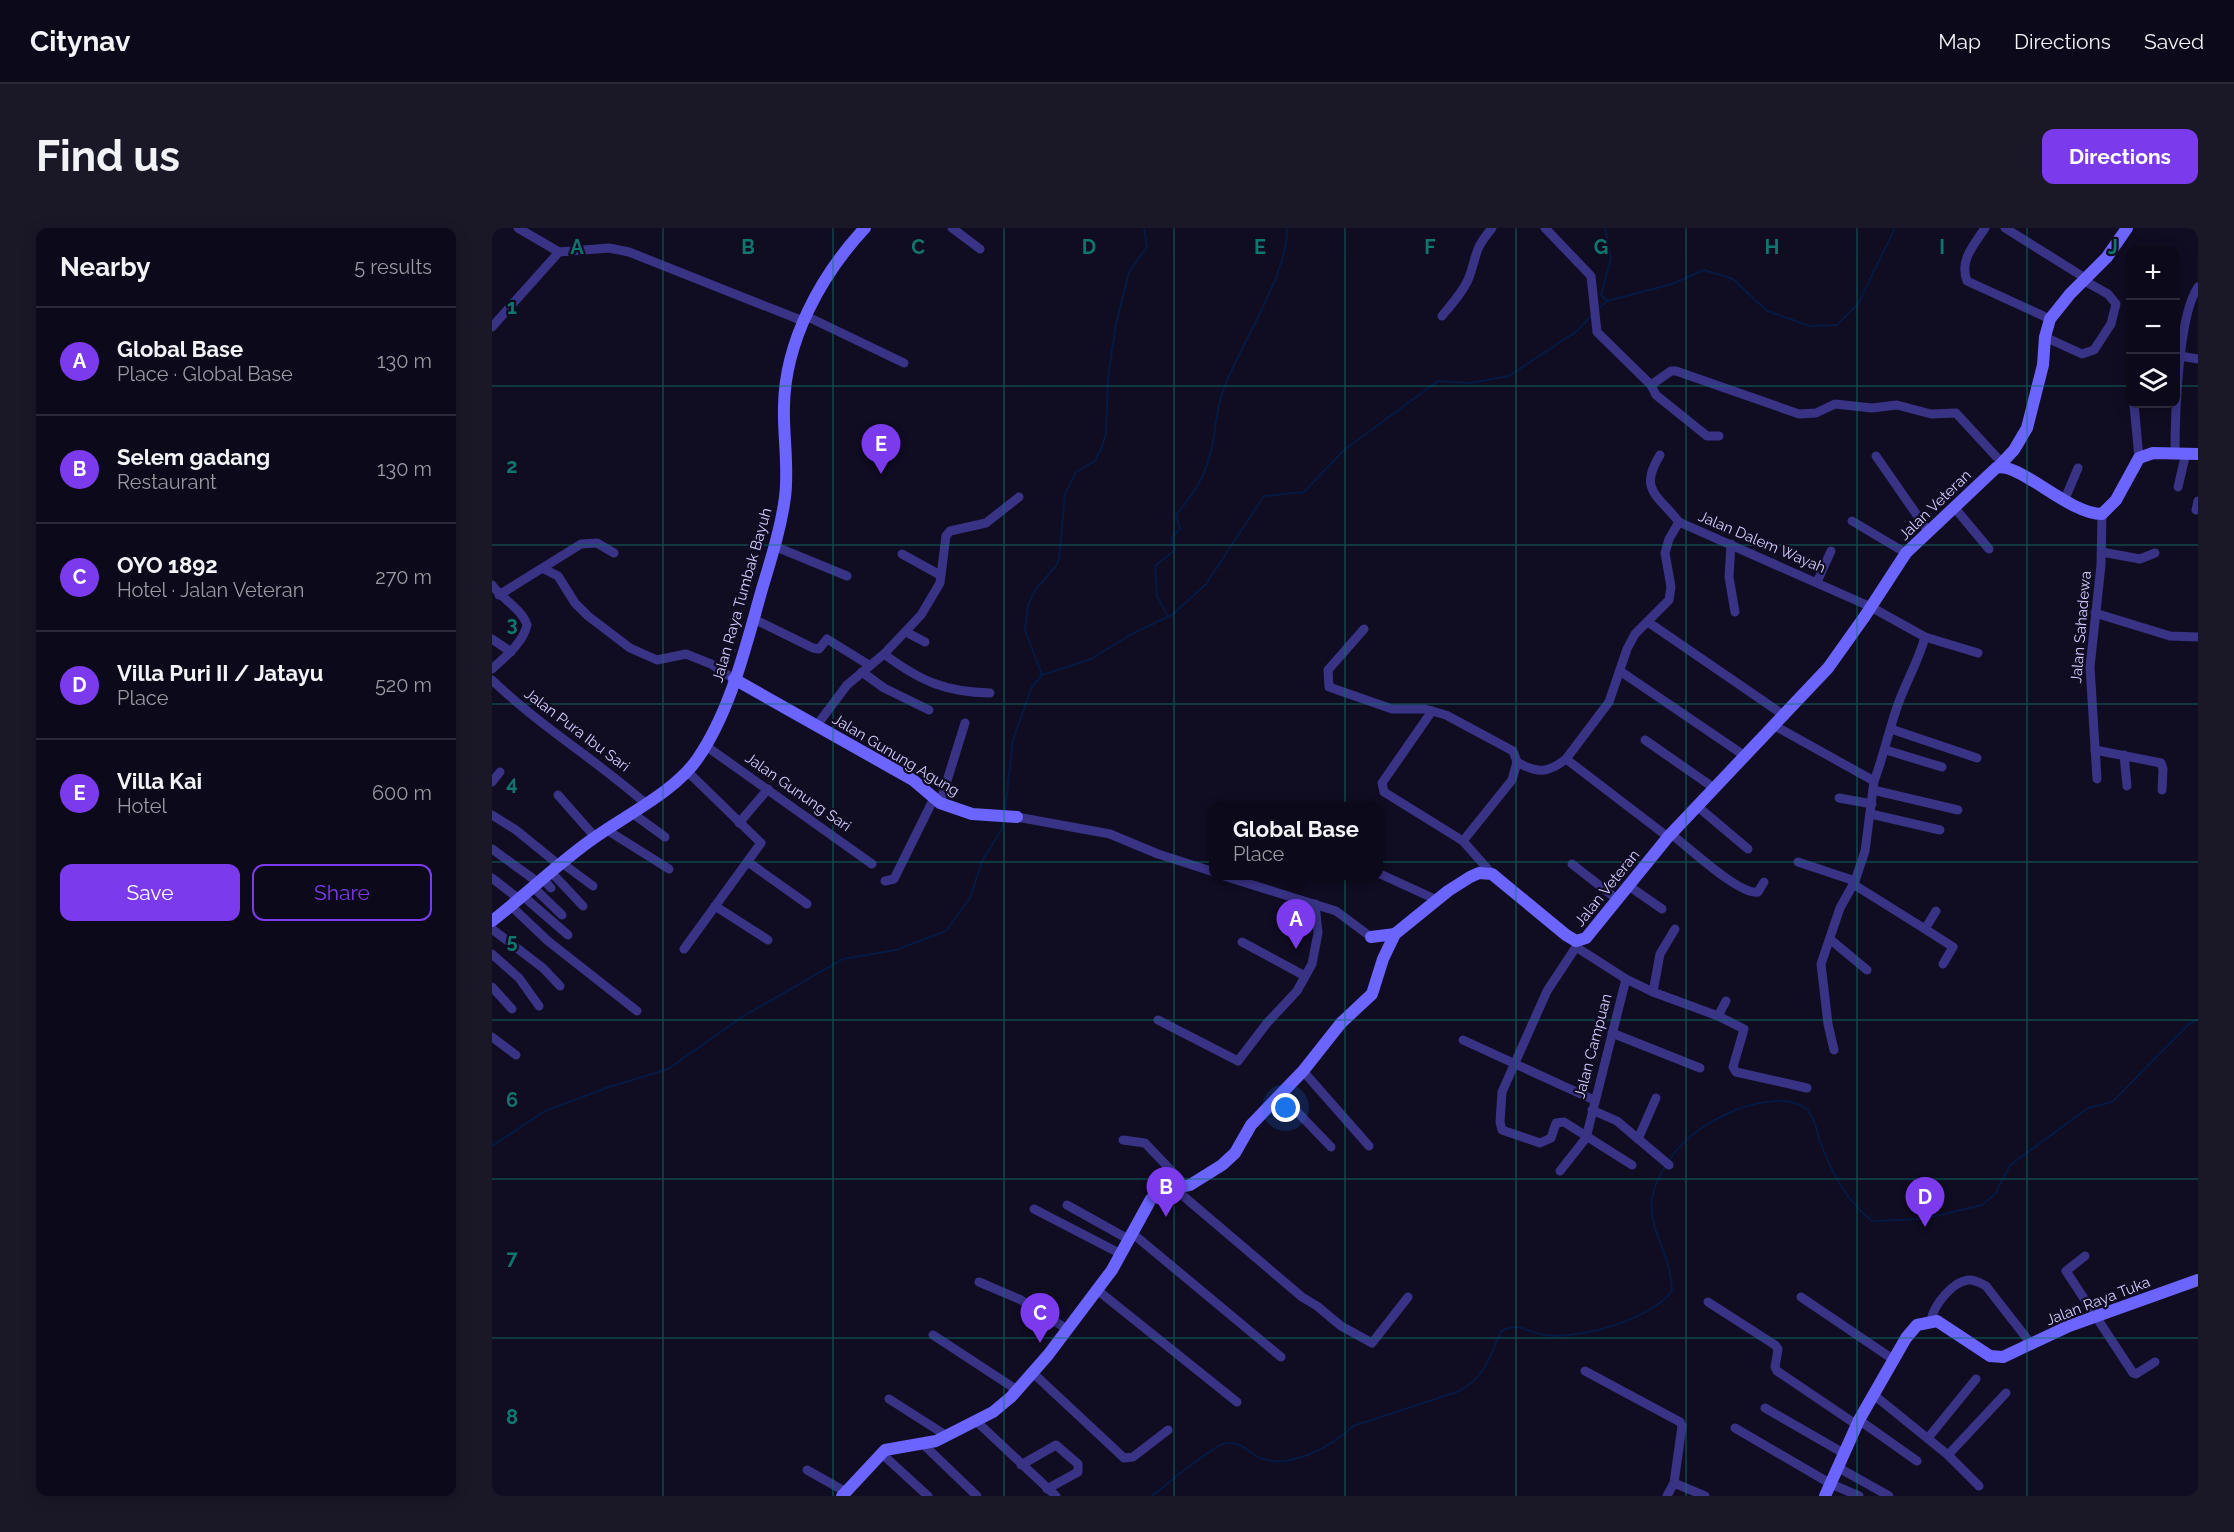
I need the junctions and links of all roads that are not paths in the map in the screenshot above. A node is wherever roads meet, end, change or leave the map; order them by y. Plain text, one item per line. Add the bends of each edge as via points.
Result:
1 (518, 228) edge
2 (864, 228) edge
3 (952, 228) edge
4 (1492, 228) edge
5 (1545, 228) edge
6 (1985, 228) edge
7 (2005, 228) edge
8 (2127, 228) edge
9 (980, 249) dead end
10 (559, 252) junction
11 (2084, 279) junction
12 (2197, 291) edge
13 (1442, 316) dead end
14 (804, 319) junction
15 (2050, 319) junction
16 (492, 327) edge
17 (2045, 337) junction
18 (2180, 356) joint
19 (2198, 360) edge
20 (904, 363) dead end
21 (1651, 385) junction
22 (2134, 408) edge
23 (2180, 408) edge
24 (1719, 436) dead end
25 (2186, 454) edge
26 (1660, 455) dead end
27 (1876, 456) dead end
28 (2139, 458) junction
29 (2000, 464) junction
30 (2078, 468) dead end
31 (2178, 487) dead end
32 (1019, 498) dead end
33 (2064, 501) junction
34 (1954, 507) junction
35 (2102, 514) junction
36 (1679, 522) junction
37 (1852, 522) dead end
38 (1928, 531) junction
39 (1731, 544) junction
40 (774, 546) junction
41 (1989, 549) dead end
42 (1831, 551) dead end
43 (2102, 552) junction
44 (614, 553) dead end
45 (1906, 553) junction
46 (2155, 553) dead end
47 (902, 554) dead end
48 (544, 569) junction
49 (940, 575) junction
50 (847, 576) dead end
51 (1817, 582) junction
52 (492, 585) edge
53 (499, 595) junction
54 (1871, 607) junction
55 (1735, 612) dead end
56 (2095, 613) junction
57 (754, 619) junction
58 (1648, 622) junction
59 (1364, 629) dead end
60 (906, 632) junction
61 (1925, 637) junction
62 (2198, 637) edge
63 (492, 639) edge
64 (926, 642) dead end
65 (511, 652) junction
66 (884, 654) junction
67 (1978, 654) dead end
68 (866, 668) junction
69 (492, 669) edge
70 (1620, 671) junction
71 (734, 679) junction
72 (492, 680) edge
73 (990, 693) dead end
74 (929, 710) dead end
75 (1432, 711) junction
76 (1785, 716) junction
77 (965, 723) dead end
78 (817, 725) junction
79 (1775, 726) junction
80 (1891, 729) junction
81 (1645, 740) dead end
82 (706, 746) junction
83 (1887, 750) junction
84 (2094, 750) junction
85 (2124, 755) junction
86 (1745, 756) junction
87 (1977, 758) dead end
88 (1566, 759) junction
89 (1517, 762) junction
90 (1942, 767) dead end
91 (687, 771) junction
92 (500, 772) dead end
93 (2097, 779) dead end
94 (492, 782) edge
95 (1874, 786) junction
96 (2127, 786) dead end
97 (1714, 788) junction
98 (768, 789) junction
99 (2162, 790) dead end
100 (558, 795) dead end
101 (1839, 798) dead end
102 (937, 801) junction
103 (645, 803) junction
104 (1872, 804) junction
105 (1697, 806) junction
106 (1958, 810) dead end
107 (632, 813) junction
108 (1871, 814) junction
109 (492, 815) edge
110 (1017, 817) joint
111 (739, 823) junction
112 (607, 830) junction
113 (1940, 830) dead end
114 (1672, 836) junction
115 (595, 837) junction
116 (665, 837) dead end
117 (1462, 841) junction
118 (492, 849) edge
119 (1748, 849) dead end
120 (747, 862) junction
121 (1797, 862) dead end
122 (872, 864) dead end
123 (1572, 864) dead end
124 (669, 869) dead end
125 (1209, 870) edge
126 (1492, 874) junction
127 (1383, 875) edge
128 (549, 877) junction
129 (492, 878) edge
130 (1250, 880) edge
131 (885, 881) dead end
132 (1764, 882) dead end
133 (1854, 882) junction
134 (593, 886) dead end
135 (1629, 886) junction
136 (518, 900) junction
137 (1437, 900) junction
138 (1618, 900) junction
139 (807, 904) dead end
140 (1315, 904) junction
141 (583, 906) dead end
142 (716, 906) junction
143 (1662, 909) dead end
144 (1936, 911) dead end
145 (562, 915) dead end
146 (492, 921) edge
147 (492, 929) edge
148 (1675, 929) dead end
149 (1925, 929) junction
150 (1395, 934) junction
151 (568, 935) dead end
152 (1371, 937) junction
153 (768, 940) dead end
154 (1831, 940) junction
155 (1242, 942) dead end
156 (1578, 944) junction
157 (684, 949) dead end
158 (492, 954) edge
159 (1383, 959) junction
160 (1943, 964) dead end
161 (1867, 970) dead end
162 (1305, 976) junction
163 (1626, 979) junction
164 (560, 986) dead end
165 (492, 987) edge
166 (1653, 992) junction
167 (1726, 1001) dead end
168 (539, 1006) dead end
169 (512, 1009) dead end
170 (637, 1011) dead end
171 (1719, 1016) junction
172 (1158, 1020) dead end
173 (1612, 1033) junction
174 (492, 1037) edge
175 (1462, 1040) dead end
176 (1834, 1050) dead end
177 (516, 1055) dead end
178 (1516, 1064) junction
179 (1700, 1068) dead end
180 (1303, 1071) junction
181 (1807, 1088) dead end
182 (1281, 1095) junction
183 (1656, 1098) dead end
184 (1593, 1105) junction
185 (1586, 1138) junction
186 (1638, 1139) junction
187 (1123, 1140) dead end
188 (1369, 1146) dead end
189 (1331, 1147) dead end
190 (1632, 1165) dead end
191 (1669, 1165) dead end
192 (1560, 1171) dead end
193 (1180, 1188) junction
194 (1067, 1205) dead end
195 (1034, 1209) dead end
196 (1130, 1236) junction
197 (1121, 1254) junction
198 (2085, 1256) dead end
199 (2198, 1280) edge
200 (979, 1282) dead end
201 (1096, 1289) junction
202 (1408, 1297) dead end
203 (1801, 1297) dead end
204 (1708, 1302) dead end
205 (2096, 1316) junction
206 (1931, 1320) junction
207 (1067, 1329) junction
208 (933, 1335) dead end
209 (2032, 1345) junction
210 (1281, 1357) dead end
211 (1894, 1360) junction
212 (2155, 1362) dead end
213 (1585, 1371) dead end
214 (1034, 1373) junction
215 (1976, 1379) dead end
216 (1017, 1390) junction
217 (2006, 1393) dead end
218 (1874, 1395) junction
219 (889, 1399) dead end
220 (1237, 1402) dead end
221 (1764, 1408) dead end
222 (976, 1421) junction
223 (1858, 1423) junction
224 (1735, 1428) dead end
225 (1168, 1430) dead end
226 (947, 1436) junction
227 (1928, 1438) junction
228 (924, 1445) junction
229 (881, 1453) junction
230 (1845, 1454) junction
231 (1948, 1455) junction
232 (1917, 1461) dead end
233 (1021, 1465) junction
234 (1839, 1468) junction
235 (807, 1470) dead end
236 (1674, 1483) junction
237 (1832, 1484) junction
238 (1979, 1486) dead end
239 (1047, 1489) junction
240 (843, 1495) edge
241 (928, 1496) edge
242 (977, 1496) edge
243 (1056, 1496) edge
244 (1667, 1496) edge
245 (1705, 1496) edge
246 (1826, 1496) edge
247 (1859, 1496) edge
248 (1889, 1496) edge

1 - 10 street
2 - 14 street, Jalan Raya Tumbak Bayuh via 831,270
3 - 9 street
4 - 13 street via 1475,249 1462,290
5 - 21 street via 1588,270 1593,281 1598,332
6 - 15 street via 1963,267 1967,281
7 - 11 street
8 - 11 street via 2107,257
10 - 14 street via 609,248 628,252
10 - 16 street
11 - 15 street
11 - 17 street via 2116,304 2111,324 2094,350 2082,354
12 - 18 street
14 - 20 street
14 - 40 street, Jalan Raya Tumbak Bayuh via 786,382 785,495
15 - 17 street, Jalan Veteran
17 - 29 street, Jalan Veteran via 2043,365 2027,428
18 - 19 street
21 - 24 street via 1656,395 1704,438
21 - 29 street via 1676,371 1799,414 1816,413 1835,404 1872,408 1897,405 1931,414 1956,412
22 - 28 street
23 - 25 street
25 - 28 street via 2153,453
25 - 31 street
26 - 36 street via 1649,475 1651,489
27 - 38 street
28 - 35 street via 2116,500
29 - 33 street
29 - 34 street, Jalan Veteran
30 - 33 street
32 - 49 street via 986,524 950,531
33 - 35 street via 2092,514
34 - 38 street, Jalan Veteran
34 - 41 street
35 - 43 street, Jalan Sahadewa
36 - 39 street, Jalan Dalem Wayah
36 - 58 street, Jalan Dalem Wayah via 1665,553 1670,600
37 - 45 street
38 - 45 street, Jalan Veteran
39 - 51 street, Jalan Dalem Wayah
39 - 55 street via 1729,578
40 - 50 street
40 - 57 street, Jalan Raya Tumbak Bayuh
42 - 51 street
43 - 46 street via 2140,559
43 - 56 street, Jalan Sahadewa
44 - 48 street via 590,542 581,544
45 - 54 street, Jalan Veteran
47 - 49 street
48 - 53 street
48 - 71 street via 558,576 588,616 630,648 657,660 686,654
49 - 60 street via 940,583 921,615
51 - 54 street, Jalan Dalem Wayah
52 - 53 street
53 - 65 street via 527,622
54 - 61 street, Jalan Dalem Wayah
54 - 76 street, Jalan Veteran via 1828,668
56 - 62 street via 2170,636
56 - 84 street, Jalan Sahadewa via 2090,667
57 - 68 street via 813,648 819,649 828,639
57 - 71 street, Jalan Raya Tumbak Bayuh
58 - 70 street, Jalan Dalem Wayah via 1635,634
58 - 76 street
59 - 75 street via 1328,670 1329,687 1392,709
60 - 64 street
60 - 66 street
61 - 67 street, Jalan Dalem Wayah
61 - 80 street
63 - 65 street
65 - 69 street
66 - 68 street
66 - 73 street via 912,675 944,688 959,693
68 - 74 street via 884,688
68 - 78 street via 847,685
70 - 86 street
70 - 88 street, Jalan Dalem Wayah via 1609,702
71 - 78 street, Jalan Gunung Agung
71 - 82 street, Jalan Raya Tumbak Bayuh
72 - 103 street, Jalan Pura Ibu Sari via 524,710 591,757
75 - 89 street via 1499,742 1513,752
75 - 117 street via 1382,788
76 - 79 street, Jalan Veteran
77 - 102 street
78 - 102 street, Jalan Gunung Agung via 913,780
79 - 86 street, Jalan Veteran
79 - 95 street
80 - 83 street
80 - 87 street
81 - 97 street
82 - 91 street, Jalan Raya Tumbak Bayuh
82 - 98 street, Jalan Gunung Sari
83 - 90 street
83 - 95 street
84 - 85 street
84 - 93 street, Jalan Sahadewa
85 - 96 street
85 - 99 street via 2161,763
86 - 97 street, Jalan Veteran
88 - 89 street via 1543,772
88 - 114 street
89 - 117 street via 1512,780
91 - 103 street, Jalan Raya Tumbak Bayuh
91 - 111 street
92 - 94 street
95 - 104 street
95 - 106 street
97 - 105 street, Jalan Veteran
98 - 111 street
98 - 122 street, Jalan Gunung Sari
100 - 115 street
101 - 104 street
102 - 110 street, Jalan Gunung Agung via 964,812
102 - 131 street via 894,879
103 - 107 street, Jalan Raya Tumbak Bayuh
104 - 108 street
105 - 114 street, Jalan Veteran
105 - 119 street
107 - 112 street, Jalan Raya Tumbak Bayuh
107 - 116 street
108 - 113 street
108 - 133 street via 1865,851
109 - 128 street via 516,830
110 - 125 street via 1110,834
111 - 120 street via 761,843
112 - 115 street, Jalan Raya Tumbak Bayuh
112 - 124 street
114 - 132 street via 1720,873 1755,893
114 - 135 street, Jalan Veteran
115 - 128 street, Jalan Raya Tumbak Bayuh
117 - 126 street
118 - 128 street
120 - 139 street
120 - 142 street
121 - 133 street
123 - 138 street
126 - 137 street via 1470,877
126 - 156 street, Jalan Veteran
127 - 137 street
128 - 134 street
128 - 136 street, Jalan Raya Tumbak Bayuh
128 - 141 street
128 - 145 street
129 - 136 street
130 - 140 street
133 - 149 street
133 - 154 street via 1840,908
135 - 138 street, Jalan Veteran
135 - 143 street
136 - 146 street, Jalan Raya Tumbak Bayuh
136 - 151 street
136 - 170 street via 548,941
137 - 150 street
138 - 156 street, Jalan Veteran
140 - 152 street via 1348,918
140 - 162 street via 1318,933 1312,964
142 - 153 street
142 - 157 street
144 - 149 street
147 - 164 street
148 - 166 street via 1660,954
149 - 160 street via 1953,947
150 - 152 street
150 - 159 street
152 - 159 street
154 - 161 street
154 - 176 street via 1821,971
155 - 162 street
156 - 163 street, Jalan Campuan
156 - 178 street via 1547,991
158 - 168 street via 519,978
159 - 180 street via 1372,994 1341,1023
162 - 172 street via 1297,991 1238,1061
163 - 166 street
163 - 173 street, Jalan Campuan
165 - 169 street
166 - 171 street
167 - 171 street
171 - 181 street via 1744,1029 1733,1067 1736,1072
173 - 179 street
173 - 184 street, Jalan Campuan
174 - 177 street
175 - 178 street
178 - 184 street
178 - 185 street via 1502,1092 1502,1130 1540,1143 1551,1138 1556,1123 1564,1122
180 - 182 street
180 - 188 street
182 - 189 street
182 - 193 street via 1251,1125 1235,1153 1222,1165
183 - 186 street
184 - 185 street, Jalan Campuan
184 - 186 street
185 - 190 street
185 - 192 street, Jalan Campuan
186 - 191 street
187 - 193 street via 1144,1143
193 - 196 street via 1163,1191 1151,1199
193 - 202 street via 1302,1297 1370,1346
194 - 196 street
195 - 197 street
196 - 197 street
196 - 210 street
197 - 201 street
198 - 205 street via 2067,1271
199 - 205 street, Jalan Raya Tuka
200 - 207 street via 1021,1300
201 - 207 street
201 - 220 street
203 - 211 street
204 - 223 street via 1775,1345 1777,1371
205 - 209 street, Jalan Raya Tuka
205 - 212 street via 2133,1373
206 - 209 street, Jalan Raya Tuka via 1944,1324 1990,1356 2011,1355
206 - 209 street via 1938,1301 1961,1283 1977,1281 1986,1286
206 - 211 street via 1911,1331
207 - 214 street
208 - 216 street
211 - 218 street
213 - 236 street via 1680,1422
214 - 216 street
214 - 225 street via 1124,1458 1133,1457
215 - 227 street
216 - 222 street via 993,1412
217 - 231 street
218 - 223 street
218 - 227 street
219 - 226 street
221 - 230 street
222 - 226 street
222 - 233 street
223 - 230 street
223 - 232 street
224 - 237 street
226 - 228 street
227 - 231 street
228 - 229 street via 892,1447
228 - 242 street
229 - 240 street
229 - 241 street
230 - 234 street
231 - 238 street
233 - 239 street
233 - 239 street via 1056,1445 1078,1464 1078,1472
234 - 237 street
234 - 248 street
235 - 240 street
236 - 244 street
236 - 245 street
237 - 246 street
237 - 247 street
239 - 243 street

